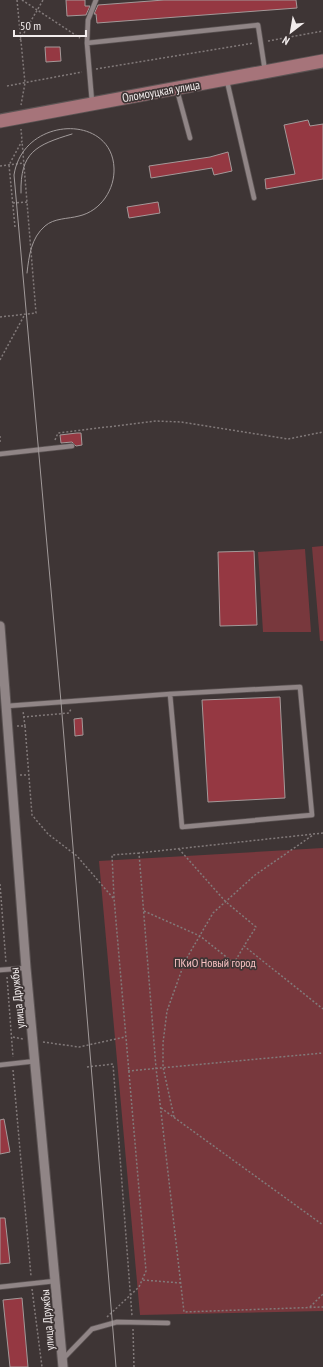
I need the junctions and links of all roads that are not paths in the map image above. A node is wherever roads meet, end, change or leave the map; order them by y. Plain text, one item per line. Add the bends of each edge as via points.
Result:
1 (96, 0) edge
2 (87, 43) junction
3 (323, 61) edge
4 (266, 72) junction
5 (226, 79) junction
6 (177, 88) junction
7 (92, 104) junction
8 (0, 121) edge
9 (190, 138) dead end
10 (254, 198) dead end
11 (72, 446) dead end
12 (0, 454) edge
13 (0, 626) edge
14 (170, 694) junction
15 (5, 713) edge
16 (26, 968) junction
17 (0, 970) edge
18 (36, 1061) junction
19 (0, 1065) edge
20 (55, 1281) junction
21 (0, 1287) edge
22 (168, 1323) dead end
23 (62, 1364) edge

1 - 2 lane via 88,20
2 - 4 lane via 258,25
2 - 7 lane
3 - 4 street, Оломоуцкая улица
4 - 5 street, Оломоуцкая улица
5 - 6 street, Оломоуцкая улица
5 - 10 lane
6 - 7 street, Оломоуцкая улица
6 - 9 lane
7 - 8 street, Оломоуцкая улица
11 - 12 lane
13 - 15 street, улица Дружбы
14 - 14 lane via 300,687 312,815 182,827
14 - 15 lane via 22,705
15 - 16 street, улица Дружбы
16 - 17 lane
16 - 18 street, улица Дружбы
18 - 19 lane
18 - 20 street, улица Дружбы
20 - 21 lane
20 - 23 street, улица Дружбы
22 - 23 lane via 132,1321 92,1329

